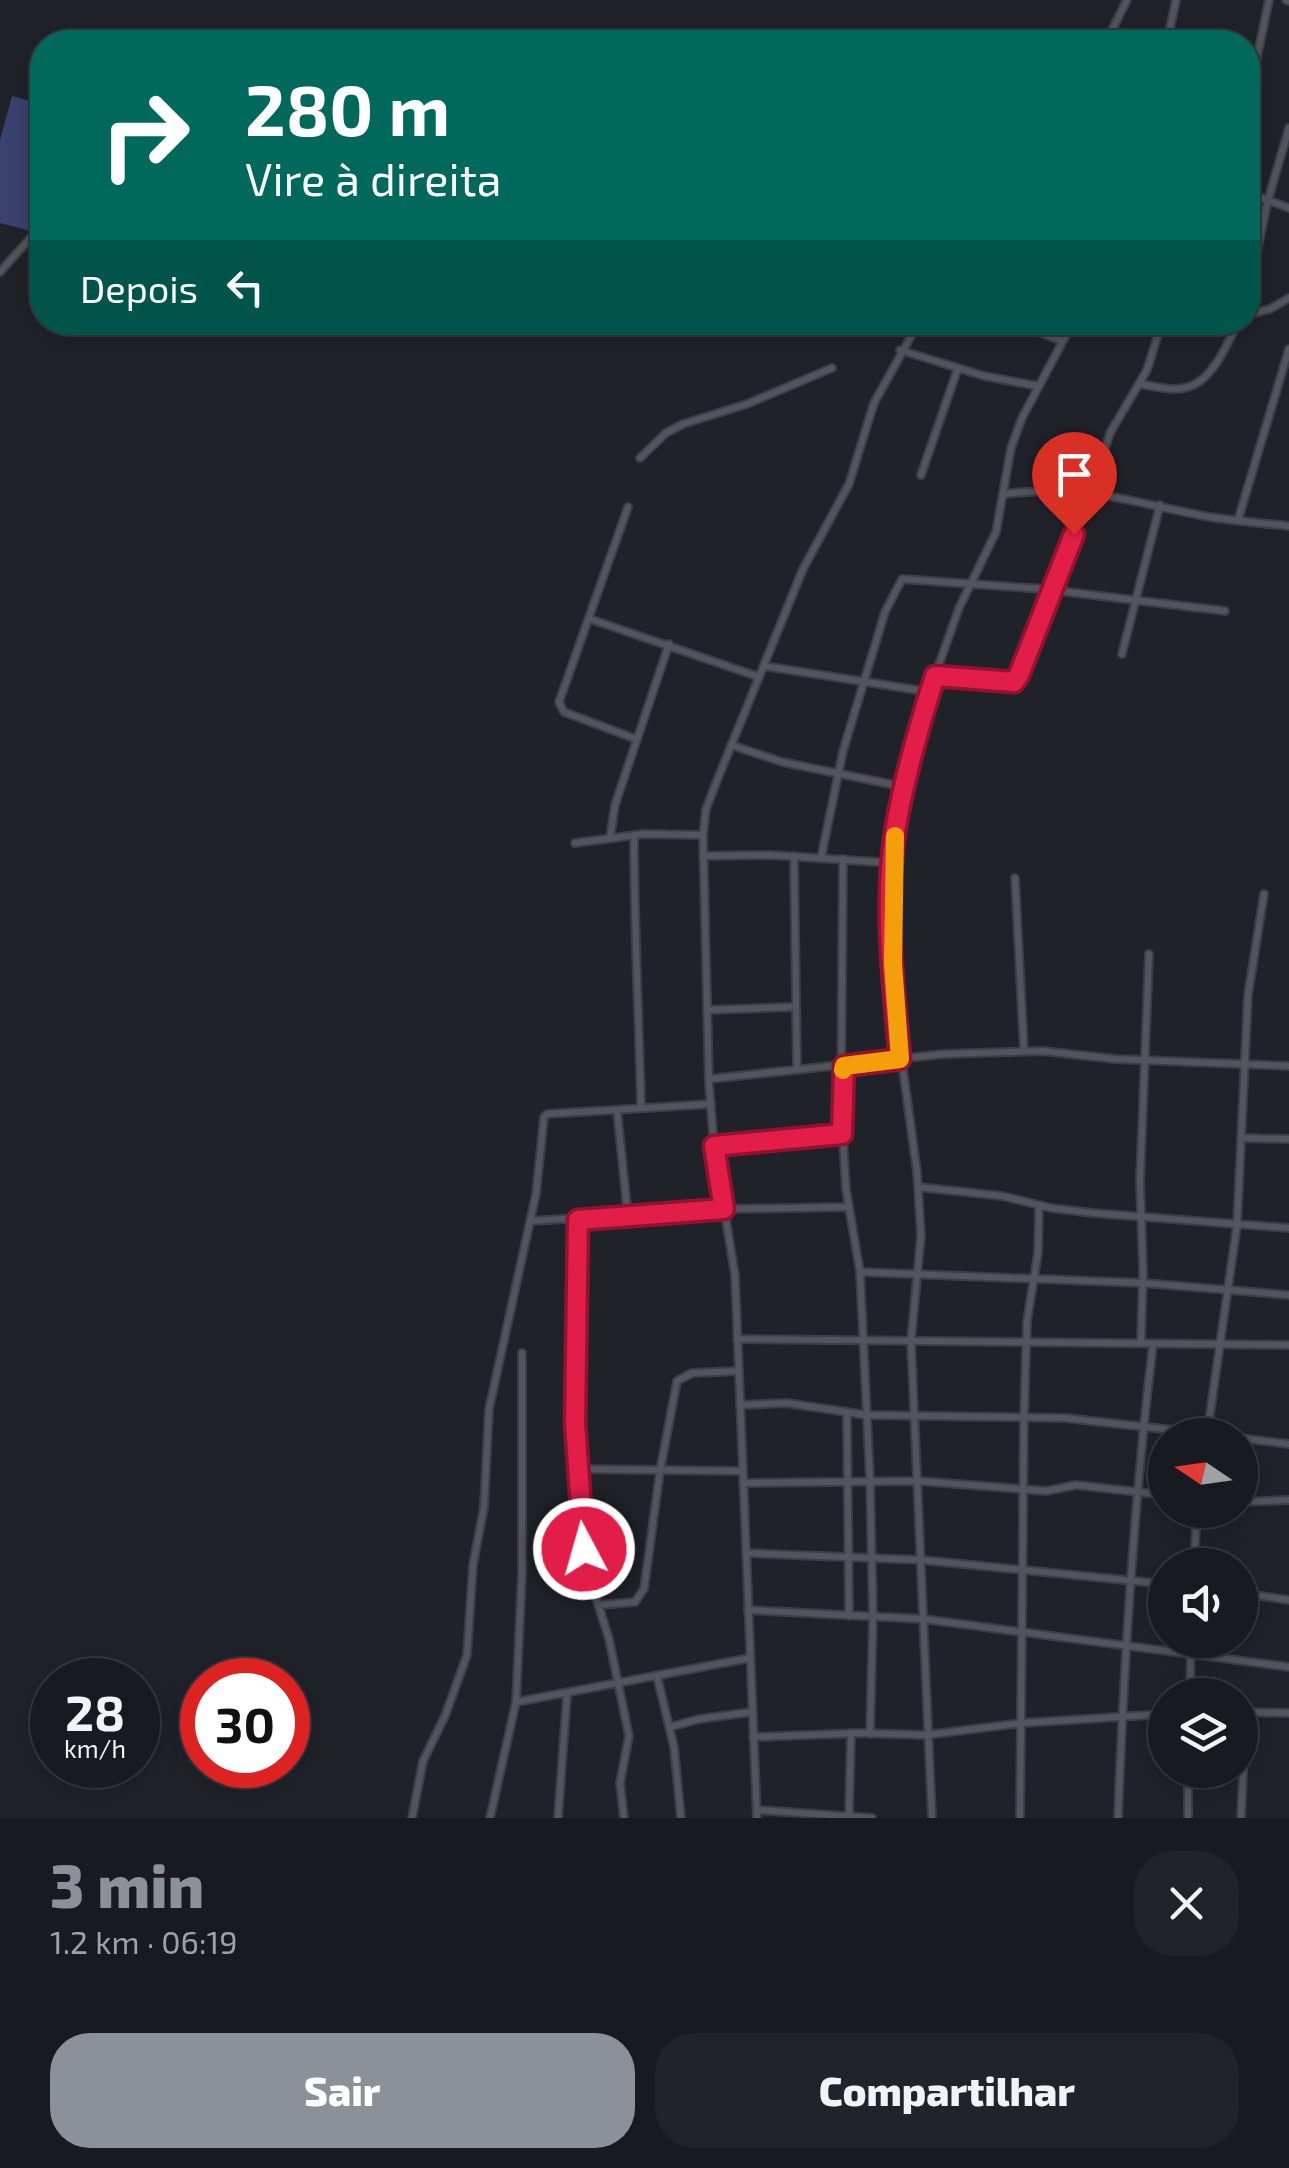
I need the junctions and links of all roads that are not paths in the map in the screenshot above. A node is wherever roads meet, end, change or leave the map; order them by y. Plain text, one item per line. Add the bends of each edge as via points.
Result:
1 (1126, 0) edge
2 (1176, 0) edge
3 (1269, 0) edge
4 (1112, 30) edge
5 (1170, 30) edge
6 (1260, 42) edge
7 (1289, 128) edge
8 (1260, 197) edge
9 (1268, 200) junction
10 (1289, 208) edge
11 (30, 238) edge
12 (1260, 238) edge
13 (0, 272) edge
14 (1289, 298) edge
15 (1260, 311) edge
16 (910, 335) edge
17 (1046, 335) edge
18 (1065, 335) edge
19 (1158, 335) edge
20 (1231, 335) edge
21 (1062, 341) junction
22 (1289, 348) edge
23 (900, 350) junction
24 (832, 368) dead end
25 (958, 368) junction
26 (1139, 384) junction
27 (1038, 386) junction
28 (640, 458) dead end
29 (921, 475) dead end
30 (1091, 492) junction
31 (1004, 494) junction
32 (1160, 505) junction
33 (628, 507) dead end
34 (1238, 520) junction
35 (1289, 526) edge
36 (970, 585) junction
37 (1052, 590) junction
38 (1136, 601) junction
39 (1226, 611) dead end
40 (590, 619) junction
41 (668, 644) junction
42 (1122, 654) dead end
43 (764, 666) junction
44 (935, 676) junction
45 (759, 677) junction
46 (864, 683) junction
47 (930, 692) junction
48 (636, 739) junction
49 (732, 745) junction
50 (838, 774) junction
51 (905, 787) junction
52 (634, 835) junction
53 (703, 835) junction
54 (610, 838) junction
55 (575, 844) dead end
56 (703, 856) junction
57 (794, 856) junction
58 (821, 858) junction
59 (843, 860) junction
60 (892, 863) junction
61 (1015, 878) dead end
62 (1264, 894) dead end
63 (1149, 954) dead end
64 (794, 1006) junction
65 (707, 1010) junction
66 (1024, 1052) junction
67 (900, 1059) junction
68 (1144, 1060) junction
69 (1244, 1064) junction
70 (844, 1066) junction
71 (1289, 1066) edge
72 (797, 1070) junction
73 (709, 1079) junction
74 (711, 1104) junction
75 (641, 1108) junction
76 (617, 1110) junction
77 (842, 1134) junction
78 (1241, 1138) junction
79 (1289, 1139) edge
80 (714, 1146) junction
81 (918, 1187) junction
82 (1039, 1206) junction
83 (848, 1207) junction
84 (724, 1209) junction
85 (628, 1217) junction
86 (1140, 1217) junction
87 (578, 1220) junction
88 (530, 1221) junction
89 (1237, 1225) junction
90 (1289, 1228) edge
91 (860, 1272) junction
92 (918, 1272) junction
93 (1035, 1280) junction
94 (1143, 1284) junction
95 (1230, 1290) junction
96 (1289, 1295) edge
97 (738, 1340) junction
98 (862, 1341) junction
99 (911, 1341) junction
100 (1026, 1341) junction
101 (1141, 1343) junction
102 (1153, 1344) junction
103 (1222, 1345) junction
104 (1289, 1345) edge
105 (522, 1354) dead end
106 (738, 1371) junction
107 (740, 1406) junction
108 (847, 1412) junction
109 (866, 1415) junction
110 (916, 1415) junction
111 (1024, 1416) junction
112 (1210, 1418) edge
113 (1143, 1426) junction
114 (1148, 1427) edge
115 (1258, 1440) edge
116 (1289, 1444) edge
117 (577, 1469) junction
118 (660, 1471) junction
119 (742, 1472) junction
120 (849, 1480) junction
121 (870, 1480) junction
122 (919, 1481) junction
123 (743, 1483) junction
124 (1023, 1489) junction
125 (1138, 1493) junction
126 (1148, 1494) edge
127 (1289, 1500) edge
128 (1258, 1501) edge
129 (746, 1554) junction
130 (850, 1556) junction
131 (871, 1557) junction
132 (922, 1560) junction
133 (1023, 1567) junction
134 (1132, 1581) junction
135 (1148, 1582) edge
136 (1258, 1596) edge
137 (1289, 1600) edge
138 (598, 1606) junction
139 (748, 1610) junction
140 (849, 1616) junction
141 (873, 1617) junction
142 (923, 1620) junction
143 (1023, 1630) junction
144 (1127, 1646) junction
145 (1148, 1649) edge
146 (750, 1658) junction
147 (1220, 1658) edge
148 (1289, 1667) edge
149 (657, 1676) junction
150 (617, 1685) junction
151 (567, 1695) junction
152 (516, 1702) junction
153 (752, 1712) junction
154 (1258, 1712) edge
155 (1289, 1713) edge
156 (1148, 1715) edge
157 (1123, 1717) junction
158 (1022, 1723) junction
159 (670, 1728) junction
160 (852, 1733) junction
161 (870, 1734) junction
162 (926, 1735) junction
163 (754, 1737) junction
164 (1188, 1788) edge
165 (1242, 1788) edge
166 (757, 1814) edge
167 (850, 1817) edge
168 (412, 1818) edge
169 (490, 1818) edge
170 (558, 1818) edge
171 (624, 1818) edge
172 (680, 1818) edge
173 (872, 1818) edge
174 (932, 1818) edge
175 (1020, 1818) edge
176 (1118, 1818) edge
177 (1188, 1818) edge
178 (1241, 1818) edge

1 - 4 street
2 - 5 street
3 - 6 street
7 - 9 street
8 - 9 street
9 - 10 street
9 - 12 street
11 - 13 street
14 - 15 street
16 - 23 street
17 - 21 street
18 - 21 street
19 - 26 street
20 - 26 street via 1197,384
21 - 27 street
22 - 34 street
23 - 25 street
23 - 43 street via 874,402 849,484 803,569
24 - 28 street via 683,424
25 - 27 street
25 - 29 street
26 - 30 street via 1110,433
27 - 31 street via 1012,448
30 - 31 street
30 - 32 street
30 - 37 street
31 - 36 street via 996,532
32 - 34 street
32 - 38 street
33 - 40 street
34 - 35 street
36 - 37 street
36 - 44 street
36 - 46 street via 902,578
37 - 38 street
37 - 44 street via 1014,682
38 - 39 street
38 - 42 street
40 - 41 street
40 - 48 street via 560,709
41 - 45 street
41 - 48 street
43 - 45 street
43 - 46 street
44 - 47 street
45 - 49 street
46 - 47 street
46 - 50 street
47 - 51 street
48 - 54 street
49 - 50 street
49 - 53 street via 706,809
50 - 51 street
50 - 58 street
51 - 60 street
52 - 53 street
52 - 54 street
52 - 75 street
53 - 56 street
54 - 55 street
56 - 57 street
56 - 65 street
57 - 58 street
57 - 64 street
58 - 59 street
59 - 60 street
59 - 70 street
60 - 67 street
61 - 66 street
62 - 69 street
63 - 68 street
64 - 65 street
64 - 72 street
65 - 73 street
66 - 67 street
66 - 68 street
67 - 70 street
67 - 81 street
68 - 69 street
68 - 86 street
69 - 71 street
69 - 78 street
70 - 72 street
70 - 77 street
72 - 73 street
73 - 74 street
74 - 75 street
74 - 80 street
75 - 76 street
76 - 85 street
76 - 88 street via 544,1117
77 - 80 street
77 - 83 street
78 - 79 street
78 - 89 street
80 - 84 street
81 - 82 street
81 - 92 street
82 - 86 street
82 - 93 street
83 - 84 street
83 - 91 street
84 - 85 street
84 - 97 street
85 - 87 street
86 - 89 street
86 - 94 street
87 - 88 street
87 - 117 street
88 - 168 street via 489,1410 467,1655 424,1761
89 - 90 street
89 - 95 street
91 - 92 street
91 - 98 street
92 - 93 street
92 - 99 street
93 - 94 street
93 - 100 street
94 - 95 street
94 - 101 street
95 - 96 street
95 - 103 street
97 - 98 street
97 - 106 street
98 - 99 street
98 - 109 street
99 - 100 street
99 - 110 street
100 - 101 street
100 - 111 street
101 - 102 street
102 - 103 street
102 - 113 street
103 - 104 street
103 - 112 street
105 - 152 street
106 - 107 street
106 - 118 street via 692,1373 677,1381
107 - 108 street via 787,1403
107 - 119 street
108 - 109 street
108 - 120 street
109 - 110 street
109 - 121 street
110 - 111 street
110 - 122 street
111 - 113 street
111 - 124 street
113 - 114 street
113 - 125 street
115 - 116 street
117 - 118 street
117 - 138 street
118 - 119 street
118 - 138 street via 640,1597
119 - 123 street
120 - 121 street
120 - 123 street
120 - 130 street
121 - 122 street
121 - 131 street
122 - 124 street
122 - 132 street
123 - 129 street
124 - 125 street via 1076,1485
124 - 133 street
125 - 126 street
125 - 134 street
127 - 128 street
129 - 130 street
129 - 139 street
130 - 131 street
130 - 140 street
131 - 132 street
131 - 141 street
132 - 133 street
132 - 142 street
133 - 134 street
133 - 143 street
134 - 135 street
134 - 144 street
136 - 137 street
138 - 150 street
139 - 140 street
139 - 146 street
140 - 141 street
141 - 142 street
141 - 161 street
142 - 143 street
142 - 162 street
143 - 144 street
143 - 158 street
144 - 145 street
144 - 157 street
146 - 149 street
146 - 153 street
147 - 148 street
149 - 150 street
149 - 159 street
150 - 151 street
150 - 171 street via 630,1742 620,1783
151 - 152 street
151 - 170 street
152 - 169 street
153 - 159 street
153 - 163 street
154 - 155 street
156 - 157 street
157 - 158 street
157 - 176 street
158 - 162 street
158 - 175 street
159 - 172 street
160 - 161 street
160 - 163 street
160 - 167 street
161 - 162 street
162 - 174 street
163 - 166 street
164 - 177 street
165 - 178 street
166 - 167 street
167 - 173 street

